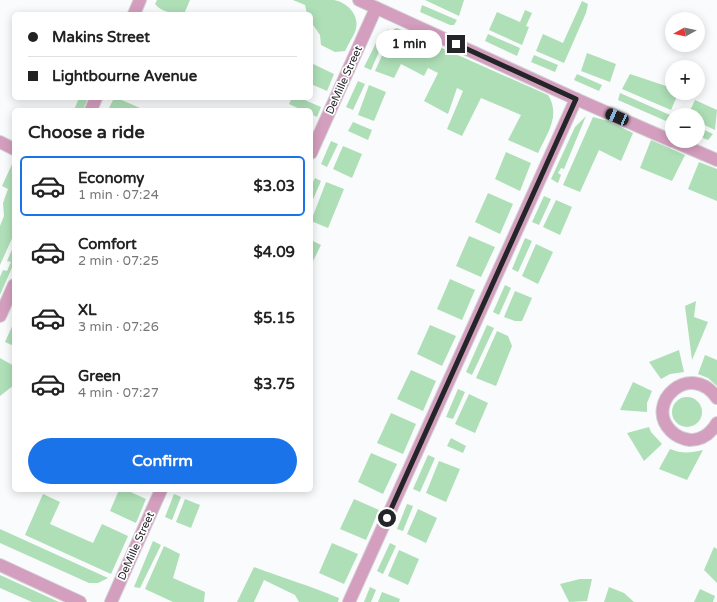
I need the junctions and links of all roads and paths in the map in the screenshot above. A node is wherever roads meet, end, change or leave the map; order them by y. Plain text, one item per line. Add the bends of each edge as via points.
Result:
1 (140, 0) edge
2 (359, 0) edge
3 (376, 8) junction
4 (135, 12) edge
5 (576, 99) junction
6 (665, 138) edge
7 (0, 142) edge
8 (12, 148) edge
9 (689, 148) edge
10 (313, 149) edge
11 (717, 160) edge
12 (12, 289) edge
13 (0, 316) edge
14 (717, 398) edge
15 (717, 423) edge
16 (159, 492) edge
17 (0, 565) edge
18 (80, 602) edge
19 (111, 602) edge
20 (349, 602) edge

1 - 4 street
2 - 3 street
3 - 5 street
3 - 10 street, DeMille Street
5 - 6 street
5 - 20 street
7 - 8 street
9 - 11 street
12 - 13 street
14 - 15 street via 700,384 679,385 666,397 663,414 669,429 680,438 689,440 706,435
16 - 19 street, DeMille Street
17 - 18 street

